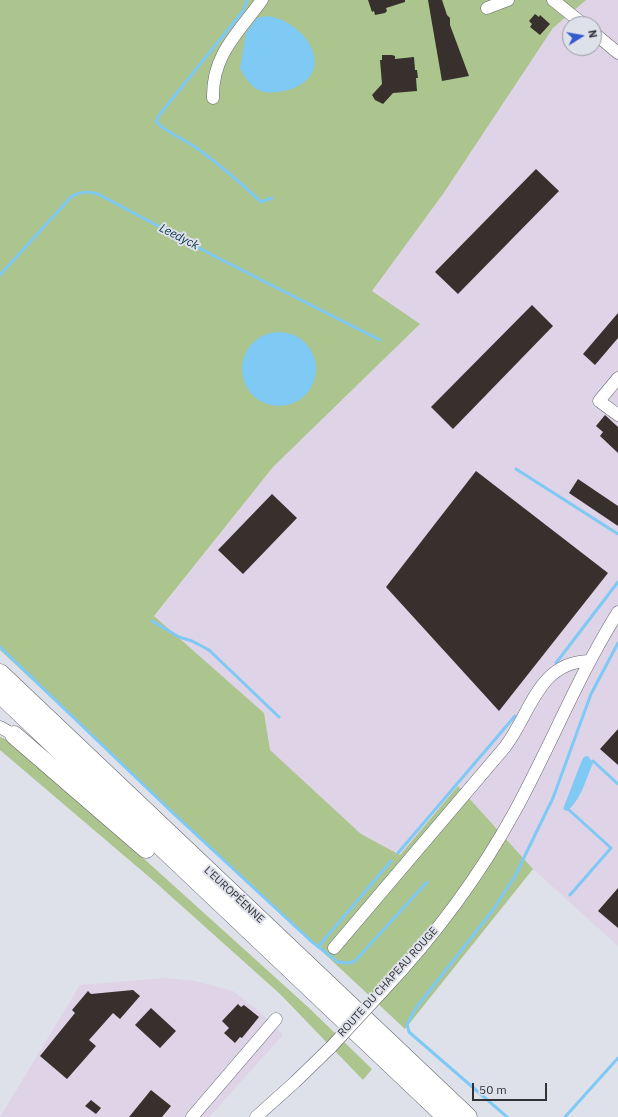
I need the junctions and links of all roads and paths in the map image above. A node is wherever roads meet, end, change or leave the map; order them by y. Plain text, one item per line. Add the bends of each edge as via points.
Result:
1 (262, 0) edge
2 (508, 0) edge
3 (553, 0) edge
4 (487, 8) dead end
5 (573, 16) edge
6 (602, 40) edge
7 (618, 53) edge
8 (213, 98) dead end
9 (618, 378) edge
10 (618, 416) edge
11 (618, 612) edge
12 (589, 661) junction
13 (0, 673) edge
14 (0, 694) edge
15 (7, 731) edge
16 (334, 948) dead end
17 (276, 1019) dead end
18 (374, 1049) junction
19 (192, 1117) edge
20 (256, 1117) edge
21 (446, 1117) edge
22 (468, 1117) edge

1 - 8 street via 222,56 214,77
2 - 4 street
3 - 5 street
6 - 7 street
9 - 10 street via 600,401
11 - 12 street, ROUTE DU CHAPEAU ROUGE
12 - 16 street via 570,662 544,682 505,747
12 - 20 street, ROUTE DU CHAPEAU ROUGE, bridge via 533,777 494,846 442,922 331,1046
13 - 22 highway, L'EUROPÉENNE
14 - 18 highway, L'EUROPÉENNE
15 - 18 highway via 133,837
17 - 19 street
18 - 21 highway, L'EUROPÉENNE

